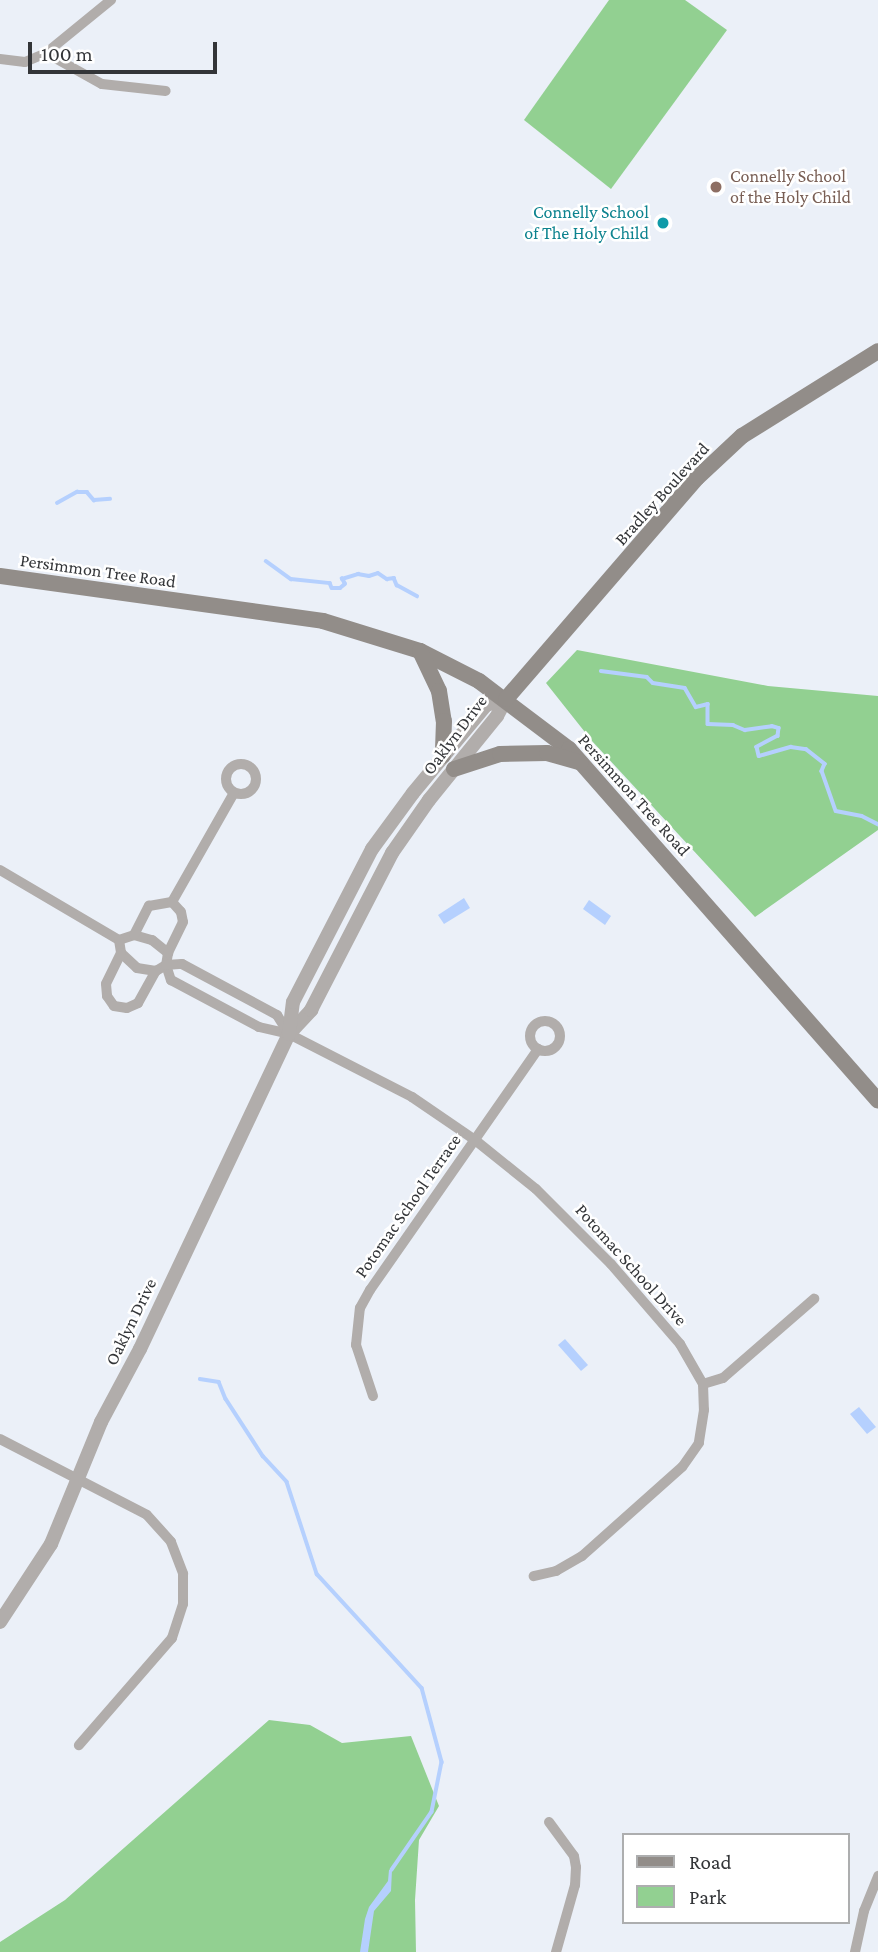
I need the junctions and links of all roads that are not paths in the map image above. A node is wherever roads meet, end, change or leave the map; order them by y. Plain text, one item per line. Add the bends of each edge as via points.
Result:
1 (111, 0) edge
2 (46, 53) junction
3 (0, 59) edge
4 (166, 91) dead end
5 (878, 351) edge
6 (0, 576) edge
7 (419, 651) junction
8 (506, 699) junction
9 (449, 762) junction
10 (582, 763) junction
11 (234, 793) dead end
12 (0, 870) edge
13 (172, 902) junction
14 (134, 935) junction
15 (119, 940) junction
16 (121, 953) junction
17 (168, 953) junction
18 (161, 968) junction
19 (289, 1034) junction
20 (538, 1049) dead end
21 (878, 1101) edge
22 (475, 1140) junction
23 (814, 1299) dead end
24 (703, 1384) junction
25 (373, 1396) dead end
26 (0, 1439) edge
27 (77, 1477) junction
28 (534, 1576) dead end
29 (0, 1622) edge
30 (79, 1745) dead end
31 (549, 1822) dead end
32 (878, 1876) edge
33 (556, 1952) edge
34 (855, 1952) edge

1 - 2 street
2 - 3 street via 25,62
2 - 4 street via 102,84
5 - 8 main road, Bradley Boulevard via 743,436 705,470
6 - 7 main road, Persimmon Tree Road via 323,621
7 - 8 main road, Persimmon Tree Road
7 - 9 main road via 439,691
8 - 9 street, Oaklyn Drive via 486,705
8 - 10 main road, Persimmon Tree Road
9 - 10 main road via 547,753
9 - 19 street, Oaklyn Drive via 372,849 293,1002
10 - 21 main road, Persimmon Tree Road
11 - 13 street
12 - 15 street
13 - 14 street via 149,906
13 - 17 street via 183,922
14 - 15 street
14 - 17 street via 152,940
15 - 16 street
16 - 18 street via 137,968
16 - 18 street via 106,984 114,1006 127,1008 138,1003
17 - 18 street
18 - 19 street via 171,979 259,1027
18 - 19 street via 182,964 277,1015
19 - 22 street, Potomac School Drive via 412,1097
19 - 27 street, Oaklyn Drive
20 - 22 street, Potomac School Terrace
22 - 24 street, Potomac School Drive via 536,1189 611,1264 680,1344
22 - 25 street, Potomac School Terrace via 360,1308 356,1345
23 - 24 street via 723,1378
24 - 28 street via 699,1443 682,1467 582,1556 556,1571
26 - 27 street
27 - 29 street, Oaklyn Drive via 51,1544
27 - 30 street via 147,1516 171,1542 183,1574 183,1604 172,1637
31 - 33 street via 576,1867
32 - 34 street

